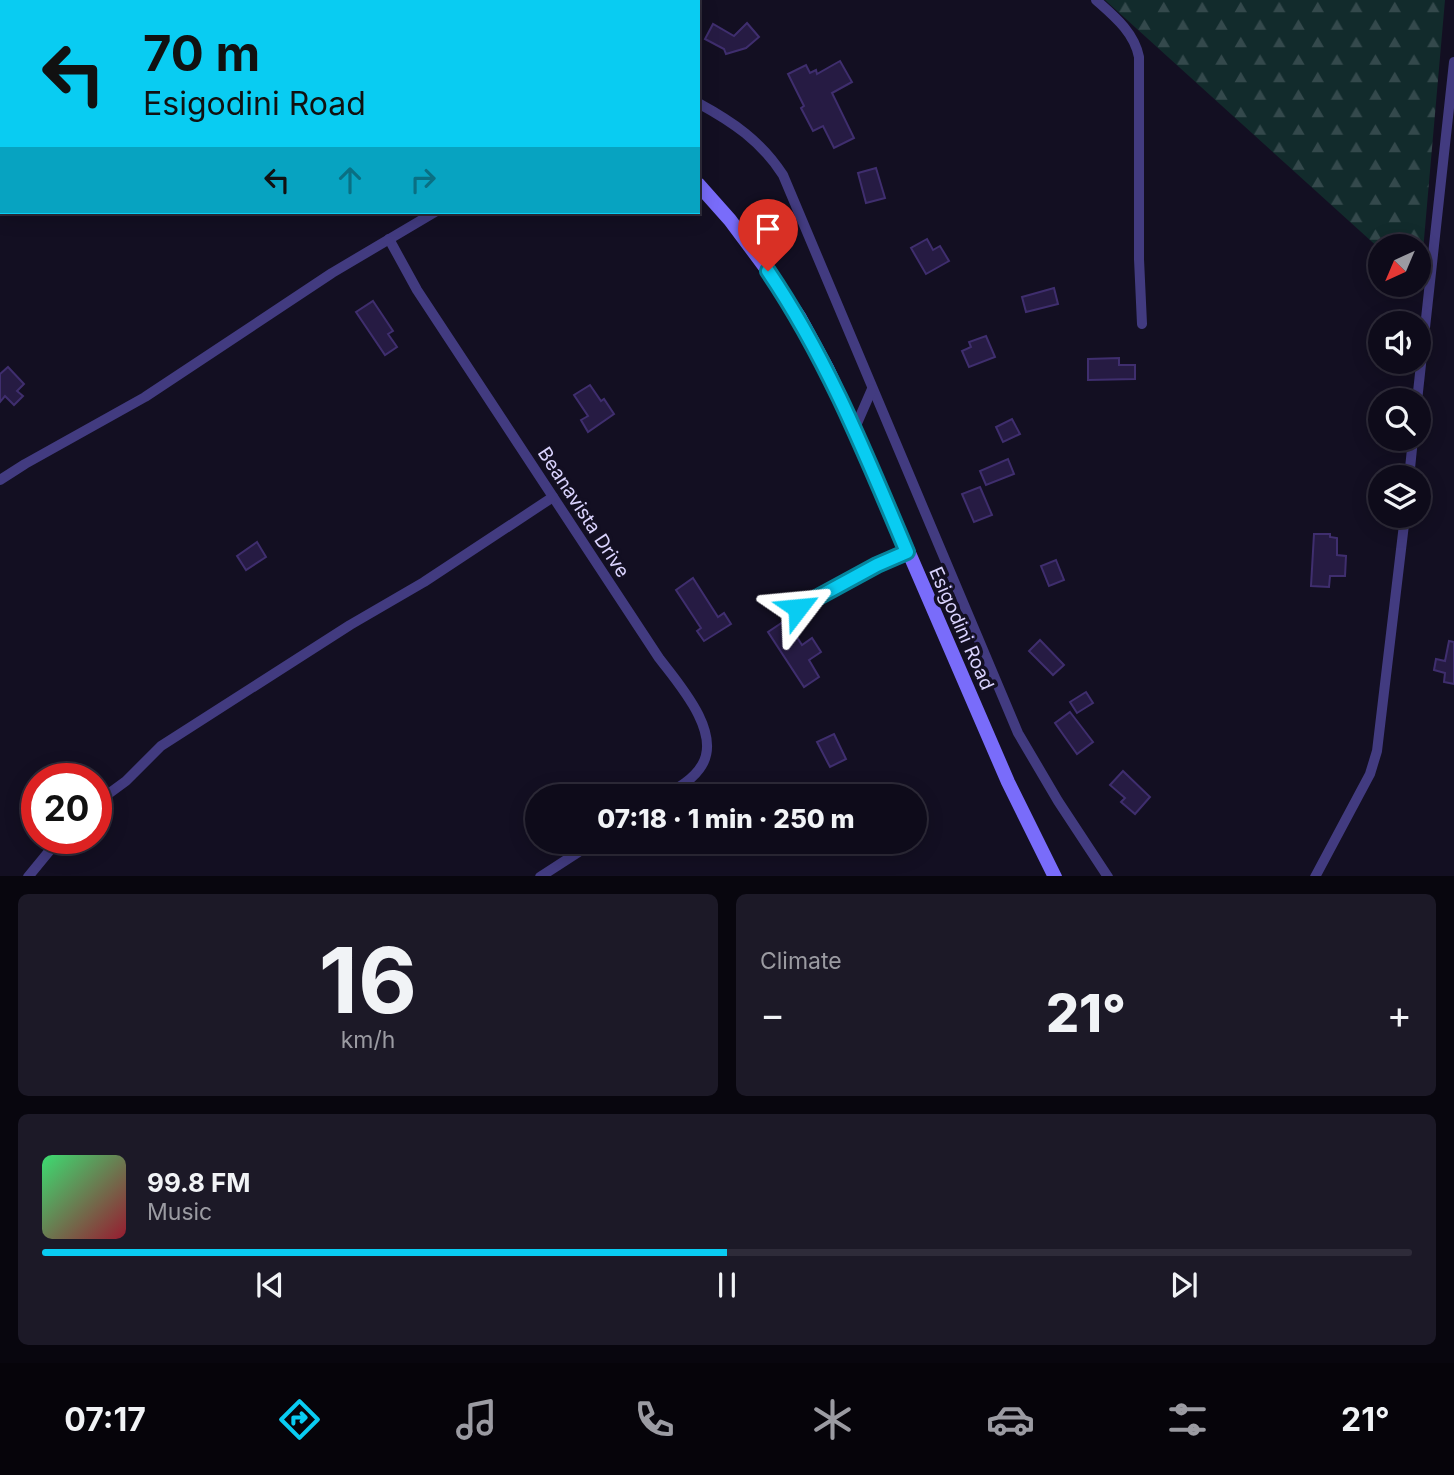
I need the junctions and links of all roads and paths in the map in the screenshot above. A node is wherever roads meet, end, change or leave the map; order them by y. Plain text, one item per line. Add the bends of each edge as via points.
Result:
1 (1096, 0) edge
2 (1454, 62) edge
3 (700, 104) edge
4 (700, 186) edge
5 (432, 214) edge
6 (389, 239) junction
7 (1142, 324) dead end
8 (1418, 388) edge
9 (872, 389) junction
10 (855, 428) junction
11 (0, 480) edge
12 (553, 497) junction
13 (1404, 528) edge
14 (907, 552) junction
15 (798, 608) dead end
16 (683, 784) edge
17 (112, 791) edge
18 (47, 854) edge
19 (575, 854) edge
20 (29, 876) edge
21 (542, 876) edge
22 (1055, 876) edge
23 (1107, 876) edge
24 (1316, 876) edge

1 - 7 street via 1130,35 1139,57
2 - 8 street
3 - 9 street via 757,141 783,175
4 - 10 main road, Esigodini Road via 800,318
5 - 6 street
6 - 11 street via 145,397
6 - 12 street, Beanavista Drive via 416,290
9 - 10 street
9 - 23 street via 1017,733
10 - 14 main road, Esigodini Road
12 - 16 street, Beanavista Drive via 659,658 691,698 708,747 703,764
12 - 17 street via 161,746
13 - 24 street via 1377,751 1370,774
14 - 15 lane
14 - 22 main road, Esigodini Road
18 - 20 street
19 - 21 street

